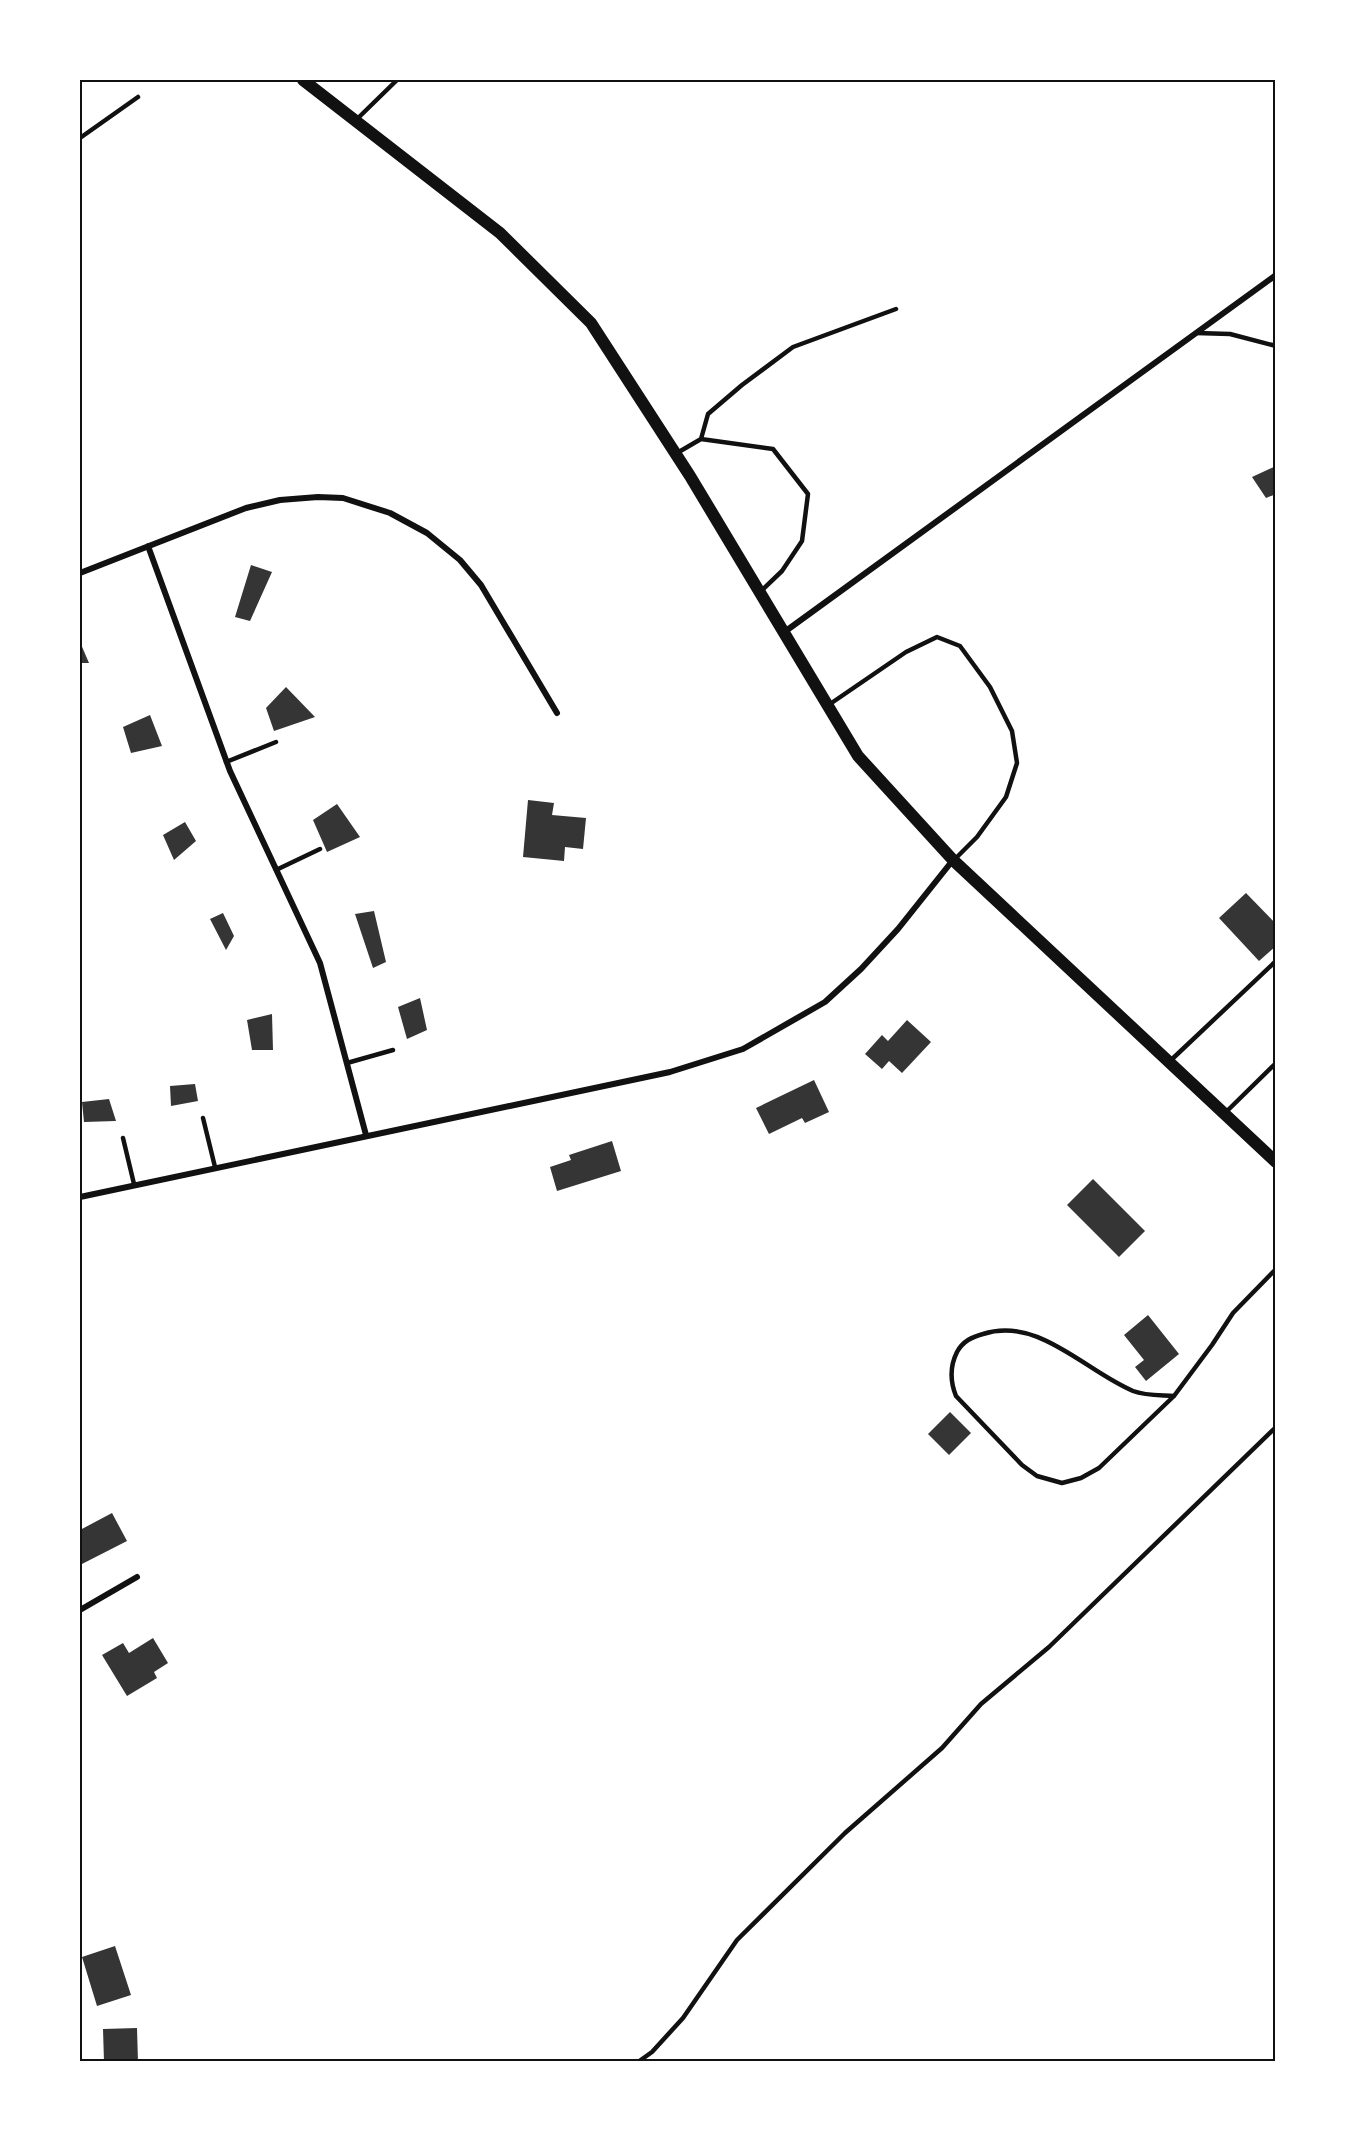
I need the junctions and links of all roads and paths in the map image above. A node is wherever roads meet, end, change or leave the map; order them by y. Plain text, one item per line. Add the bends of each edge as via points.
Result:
1 (303, 80) edge
2 (397, 80) edge
3 (138, 97) dead end
4 (356, 121) junction
5 (80, 138) edge
6 (1275, 275) edge
7 (896, 309) dead end
8 (1196, 333) junction
9 (1275, 346) edge
10 (700, 439) junction
11 (675, 454) junction
12 (148, 546) junction
13 (80, 573) edge
14 (759, 593) junction
15 (783, 633) junction
16 (827, 705) junction
17 (557, 714) dead end
18 (276, 742) dead end
19 (226, 762) junction
20 (320, 849) dead end
21 (953, 861) junction
22 (276, 870) junction
23 (1275, 961) edge
24 (393, 1050) dead end
25 (347, 1063) junction
26 (1169, 1063) junction
27 (1275, 1063) edge
28 (1224, 1114) junction
29 (202, 1118) dead end
30 (366, 1135) junction
31 (123, 1138) dead end
32 (1275, 1162) edge
33 (215, 1167) junction
34 (134, 1184) junction
35 (80, 1197) edge
36 (1275, 1269) edge
37 (1174, 1396) junction
38 (1275, 1427) edge
39 (137, 1577) dead end
40 (80, 1610) edge
41 (638, 2061) edge

1 - 4 main road
2 - 4 lane
3 - 5 lane
4 - 11 main road via 500,233 591,323
6 - 8 street
7 - 10 lane via 793,347 708,414
8 - 9 lane via 1230,334
8 - 15 street
10 - 11 lane
10 - 14 lane via 773,449 808,494 802,541 782,571
11 - 14 main road
12 - 13 street
12 - 17 street via 246,508 280,500 343,498 390,513 428,533 460,560 481,585
12 - 19 street
14 - 15 main road
15 - 16 main road
16 - 21 main road via 858,756
16 - 21 lane via 906,652 937,637 960,646 990,687 1012,731 1017,763 1006,797 978,837
18 - 19 lane
19 - 22 street
20 - 22 lane
21 - 26 main road
21 - 30 street via 898,929 825,1002 743,1049 670,1072 565,1096
22 - 25 street via 320,963
23 - 26 lane
24 - 25 lane
25 - 30 street
26 - 28 main road
27 - 28 lane
28 - 32 main road
29 - 33 lane
30 - 33 street
31 - 34 lane
33 - 34 street
34 - 35 street
36 - 37 lane via 1233,1313
37 - 37 lane via 1099,1468 1062,1483 1037,1476 1022,1466 956,1396 951,1370 960,1347 970,1338 1013,1329 1065,1350 1136,1392
38 - 41 lane via 1049,1647 981,1704 942,1748 844,1833 736,1940 683,2018 652,2052
39 - 40 street

